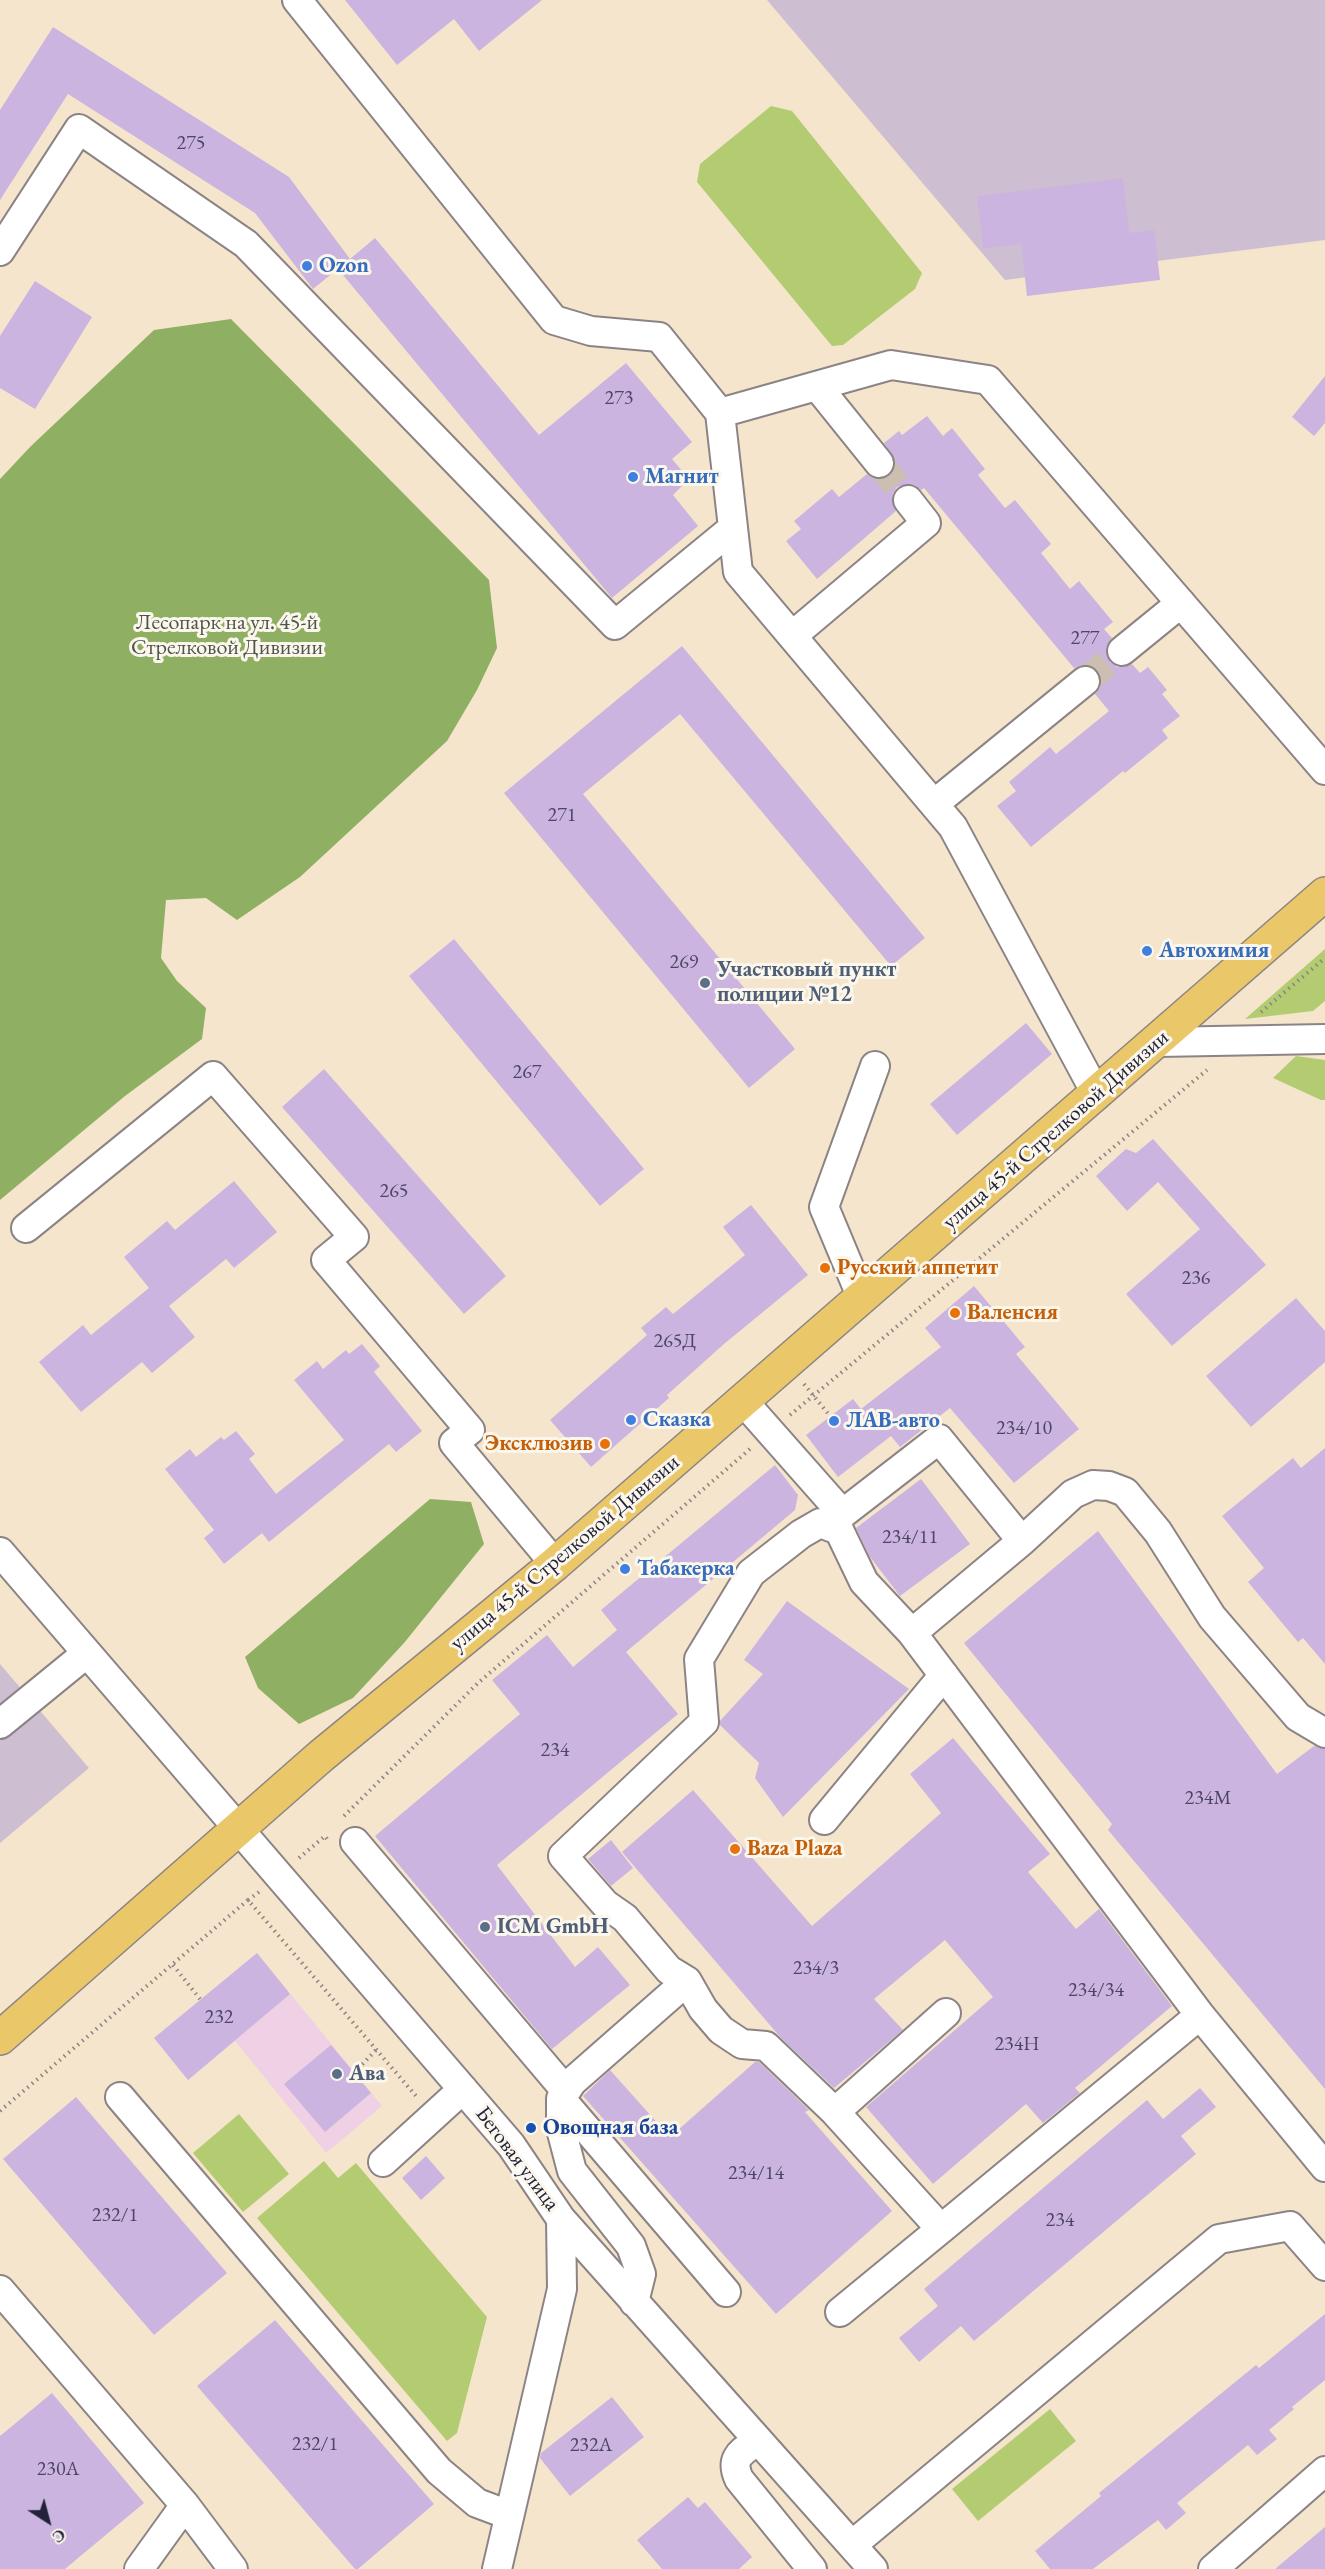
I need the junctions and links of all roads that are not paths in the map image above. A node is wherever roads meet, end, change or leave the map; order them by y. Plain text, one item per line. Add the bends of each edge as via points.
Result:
1 (297, 0) edge
2 (0, 251) edge
3 (817, 386) junction
4 (720, 413) junction
5 (879, 464) tunnel mouth
6 (908, 500) tunnel mouth
7 (733, 528) junction
8 (1181, 603) junction
9 (792, 636) junction
10 (1122, 651) tunnel mouth
11 (1085, 681) tunnel mouth
12 (1325, 770) edge
13 (934, 804) junction
14 (1325, 894) edge
15 (1325, 1039) edge
16 (1158, 1042) junction
17 (875, 1066) dead end
18 (1097, 1095) junction
19 (26, 1228) dead end
20 (862, 1298) junction
21 (743, 1401) junction
22 (838, 1524) junction
23 (1022, 1541) junction
24 (0, 1552) edge
25 (555, 1564) junction
26 (912, 1633) junction
27 (87, 1653) junction
28 (944, 1675) junction
29 (0, 1724) edge
30 (1325, 1734) edge
31 (824, 1820) dead end
32 (238, 1830) junction
33 (343, 1830) road end
34 (687, 1982) junction
35 (946, 2013) dead end
36 (1200, 2015) junction
37 (0, 2038) edge
38 (463, 2089) junction
39 (563, 2095) junction
40 (120, 2097) dead end
41 (835, 2112) junction
42 (383, 2162) dead end
43 (1325, 2167) edge
44 (561, 2219) junction
45 (941, 2229) junction
46 (1325, 2266) edge
47 (0, 2290) edge
48 (726, 2292) dead end
49 (634, 2302) junction
50 (840, 2312) dead end
51 (758, 2440) junction
52 (1325, 2470) edge
53 (185, 2505) junction
54 (510, 2515) junction
55 (852, 2545) junction
56 (139, 2569) edge
57 (233, 2569) edge
58 (497, 2569) edge
59 (812, 2569) edge
60 (873, 2569) edge
61 (1213, 2569) edge

1 - 4 street via 554,320 591,331 659,337
2 - 7 street via 79,129 246,244 615,625
3 - 4 street
3 - 5 street
3 - 8 street via 891,365 988,380
4 - 7 street
6 - 9 street via 926,524
7 - 9 street via 738,572
8 - 10 street
8 - 12 street
9 - 13 street
11 - 13 street
13 - 18 street via 953,827
14 - 16 main road, улица 45-й Стрелковой Дивизии
15 - 16 street
16 - 18 main road, улица 45-й Стрелковой Дивизии
17 - 20 street via 824,1207
18 - 20 main road, улица 45-й Стрелковой Дивизии
19 - 25 street via 213,1076 354,1237 326,1260 470,1430 454,1443
20 - 21 main road, улица 45-й Стрелковой Дивизии
21 - 22 street via 834,1504
21 - 25 main road, улица 45-й Стрелковой Дивизии
22 - 23 street via 939,1438
22 - 26 street via 864,1582
22 - 34 street via 820,1523 751,1573 699,1659 704,1722 563,1856 605,1904 625,1918 669,1970
23 - 26 street
23 - 30 street via 1073,1494 1093,1485 1125,1492 1158,1532 1212,1617 1298,1717
24 - 27 street
25 - 32 main road, улица 45-й Стрелковой Дивизии via 321,1756
26 - 28 street
27 - 29 street
27 - 32 street
28 - 31 street
28 - 36 street
32 - 37 main road, улица 45-й Стрелковой Дивизии
32 - 38 street, Беговая улица
33 - 39 street
34 - 39 street via 580,2074
34 - 41 street via 721,2030 742,2044 766,2046
35 - 41 street
36 - 43 street
36 - 45 street
38 - 42 street
38 - 44 street, Беговая улица via 522,2158
39 - 48 street
39 - 49 street via 561,2129 572,2171 631,2246 641,2274
40 - 54 street via 439,2471 477,2503
41 - 45 street
44 - 49 street
44 - 54 street, Беговая улица via 562,2289
45 - 50 street
46 - 55 street via 1290,2226 1219,2239
47 - 53 street
49 - 51 street
51 - 55 street
51 - 59 street via 738,2457 734,2469
52 - 61 street
53 - 56 street
53 - 57 street
54 - 58 street, Беговая улица
55 - 60 street

